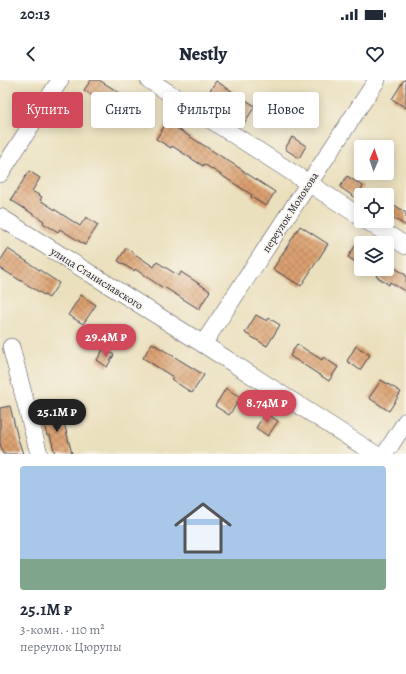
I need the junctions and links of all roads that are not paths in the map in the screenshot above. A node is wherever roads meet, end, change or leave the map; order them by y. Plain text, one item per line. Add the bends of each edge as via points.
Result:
1 (60, 80) edge
2 (149, 80) edge
3 (377, 80) edge
4 (0, 174) edge
5 (309, 184) junction
6 (354, 213) edge
7 (0, 217) edge
8 (378, 228) edge
9 (406, 246) edge
10 (203, 344) junction
11 (11, 347) dead end
12 (406, 421) edge
13 (39, 454) edge
14 (375, 454) edge
15 (385, 454) edge

1 - 4 street
2 - 5 street
3 - 5 street, переулок Молокова
5 - 6 street
5 - 10 street, переулок Молокова
7 - 10 street, улица Станиславского
8 - 9 street
10 - 14 street, улица Станиславского
11 - 13 street
12 - 15 street

